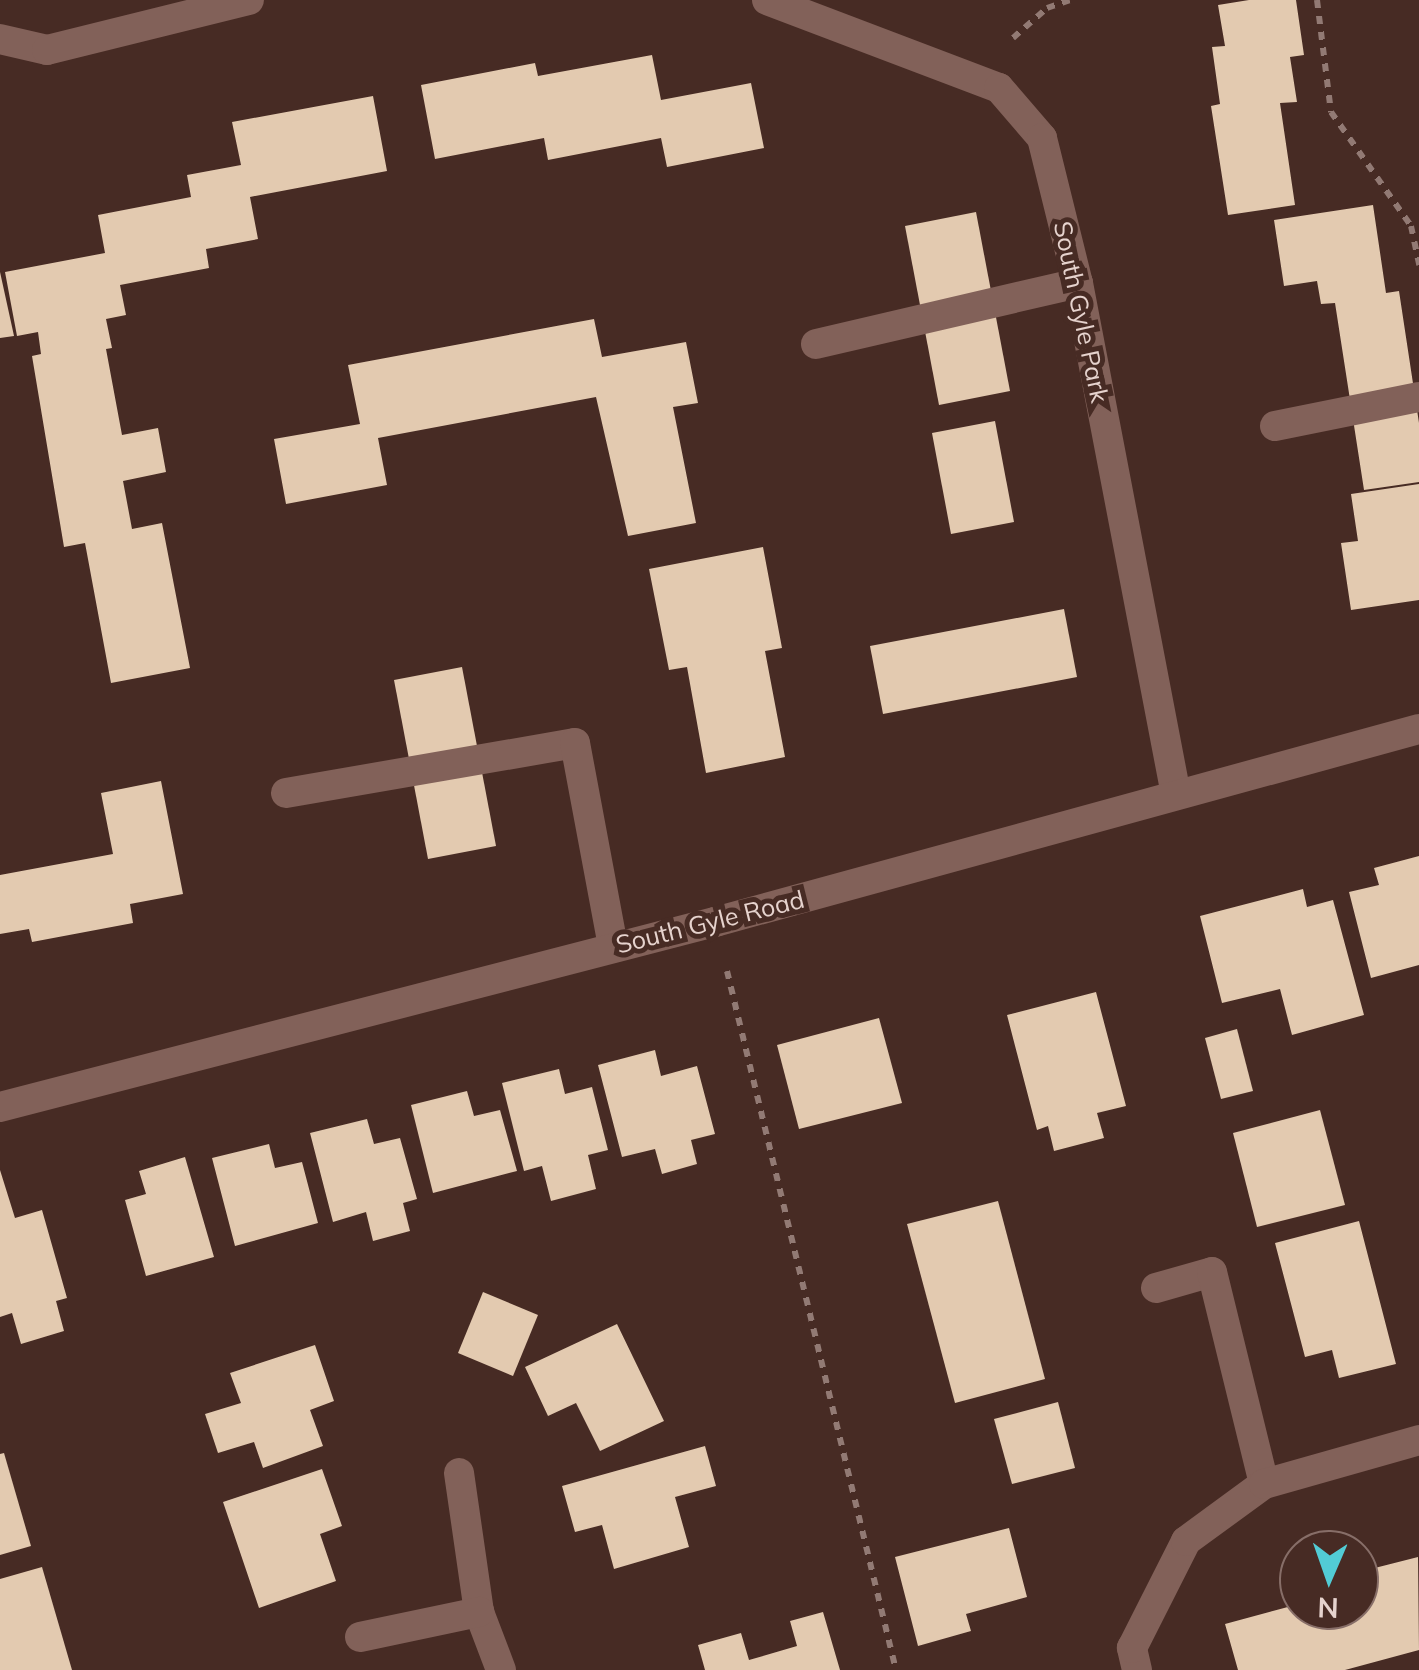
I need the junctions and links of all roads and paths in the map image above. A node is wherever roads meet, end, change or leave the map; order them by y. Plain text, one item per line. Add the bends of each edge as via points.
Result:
1 (249, 0) edge
2 (767, 0) edge
3 (1317, 0) edge
4 (824, 9) edge
5 (0, 39) edge
6 (1419, 265) edge
7 (1078, 283) junction
8 (816, 344) dead end
9 (1419, 397) edge
10 (1275, 426) dead end
11 (1419, 729) edge
12 (286, 793) dead end
13 (1176, 795) junction
14 (715, 922) junction
15 (613, 947) junction
16 (0, 1107) edge
17 (1156, 1288) dead end
18 (1419, 1440) edge
19 (459, 1473) dead end
20 (1264, 1484) junction
21 (479, 1612) junction
22 (360, 1637) dead end
23 (501, 1670) edge
24 (896, 1670) edge
25 (1137, 1670) edge

1 - 5 street via 47,50
2 - 4 street, South Gyle Park
3 - 6 path via 1331,112 1411,226
4 - 7 street, South Gyle Park via 1000,88 1042,138
7 - 8 street
7 - 13 street, South Gyle Park
9 - 10 street
11 - 13 street, South Gyle Road
12 - 15 street via 574,742
13 - 14 street, South Gyle Road
14 - 15 street, South Gyle Road
14 - 24 path
15 - 16 street, South Gyle Road
17 - 20 street via 1212,1272
18 - 20 street
19 - 21 street
20 - 25 street via 1186,1541 1132,1648
21 - 22 street
21 - 23 street

